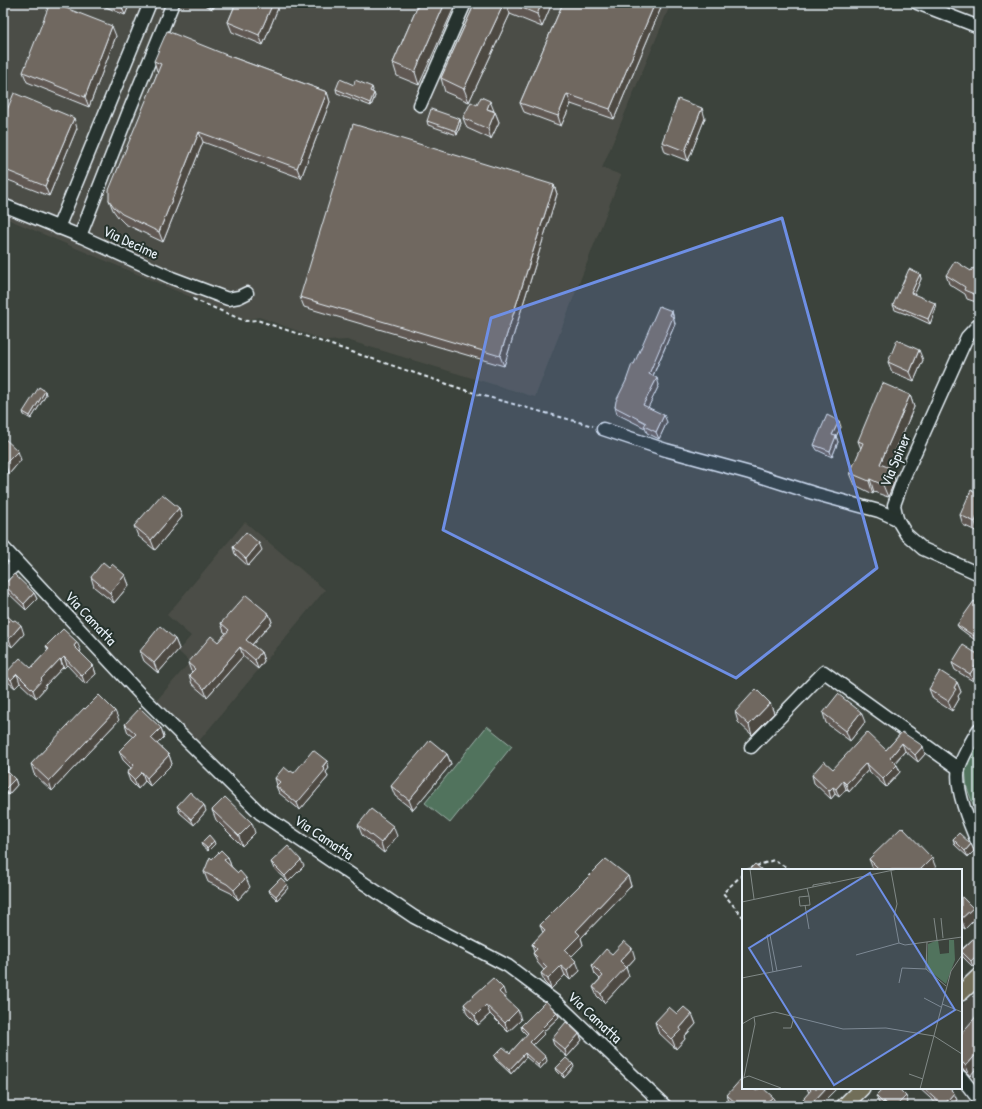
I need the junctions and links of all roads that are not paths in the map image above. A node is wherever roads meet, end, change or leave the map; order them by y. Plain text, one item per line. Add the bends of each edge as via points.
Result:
1 (150, 3) edge
2 (172, 3) edge
3 (465, 3) edge
4 (917, 3) edge
5 (943, 8) edge
6 (979, 27) edge
7 (109, 104) junction
8 (420, 105) dead end
9 (129, 111) junction
10 (3, 205) edge
11 (58, 228) junction
12 (80, 236) junction
13 (248, 293) dead end
14 (979, 324) edge
15 (603, 429) road end
16 (897, 519) junction
17 (3, 547) edge
18 (17, 563) junction
19 (979, 574) edge
20 (3, 576) edge
21 (979, 729) edge
22 (751, 747) dead end
23 (959, 769) junction
24 (979, 846) edge
25 (979, 976) edge
26 (962, 992) edge
27 (962, 1078) edge
28 (861, 1089) edge
29 (979, 1100) edge
30 (665, 1106) edge
31 (844, 1106) edge

1 - 7 street
2 - 9 street
3 - 8 street
4 - 5 street
5 - 6 street
7 - 9 street
7 - 11 street
9 - 12 street
10 - 11 street, Via Decime
11 - 12 street, Via Decime
12 - 13 street, Via Decime via 172,278 228,298
14 - 16 street, Via Spiner via 967,338 904,477 894,505
15 - 16 street via 666,450 879,511
16 - 19 street, Via Spiner via 906,534 923,549
17 - 18 street, Via Camatta
18 - 20 street
18 - 30 street, Via Camatta via 140,694 260,814 414,917 508,966 556,1002
21 - 23 street
22 - 23 street via 824,672
23 - 24 street via 959,789
25 - 26 main road
27 - 29 street
28 - 31 main road

